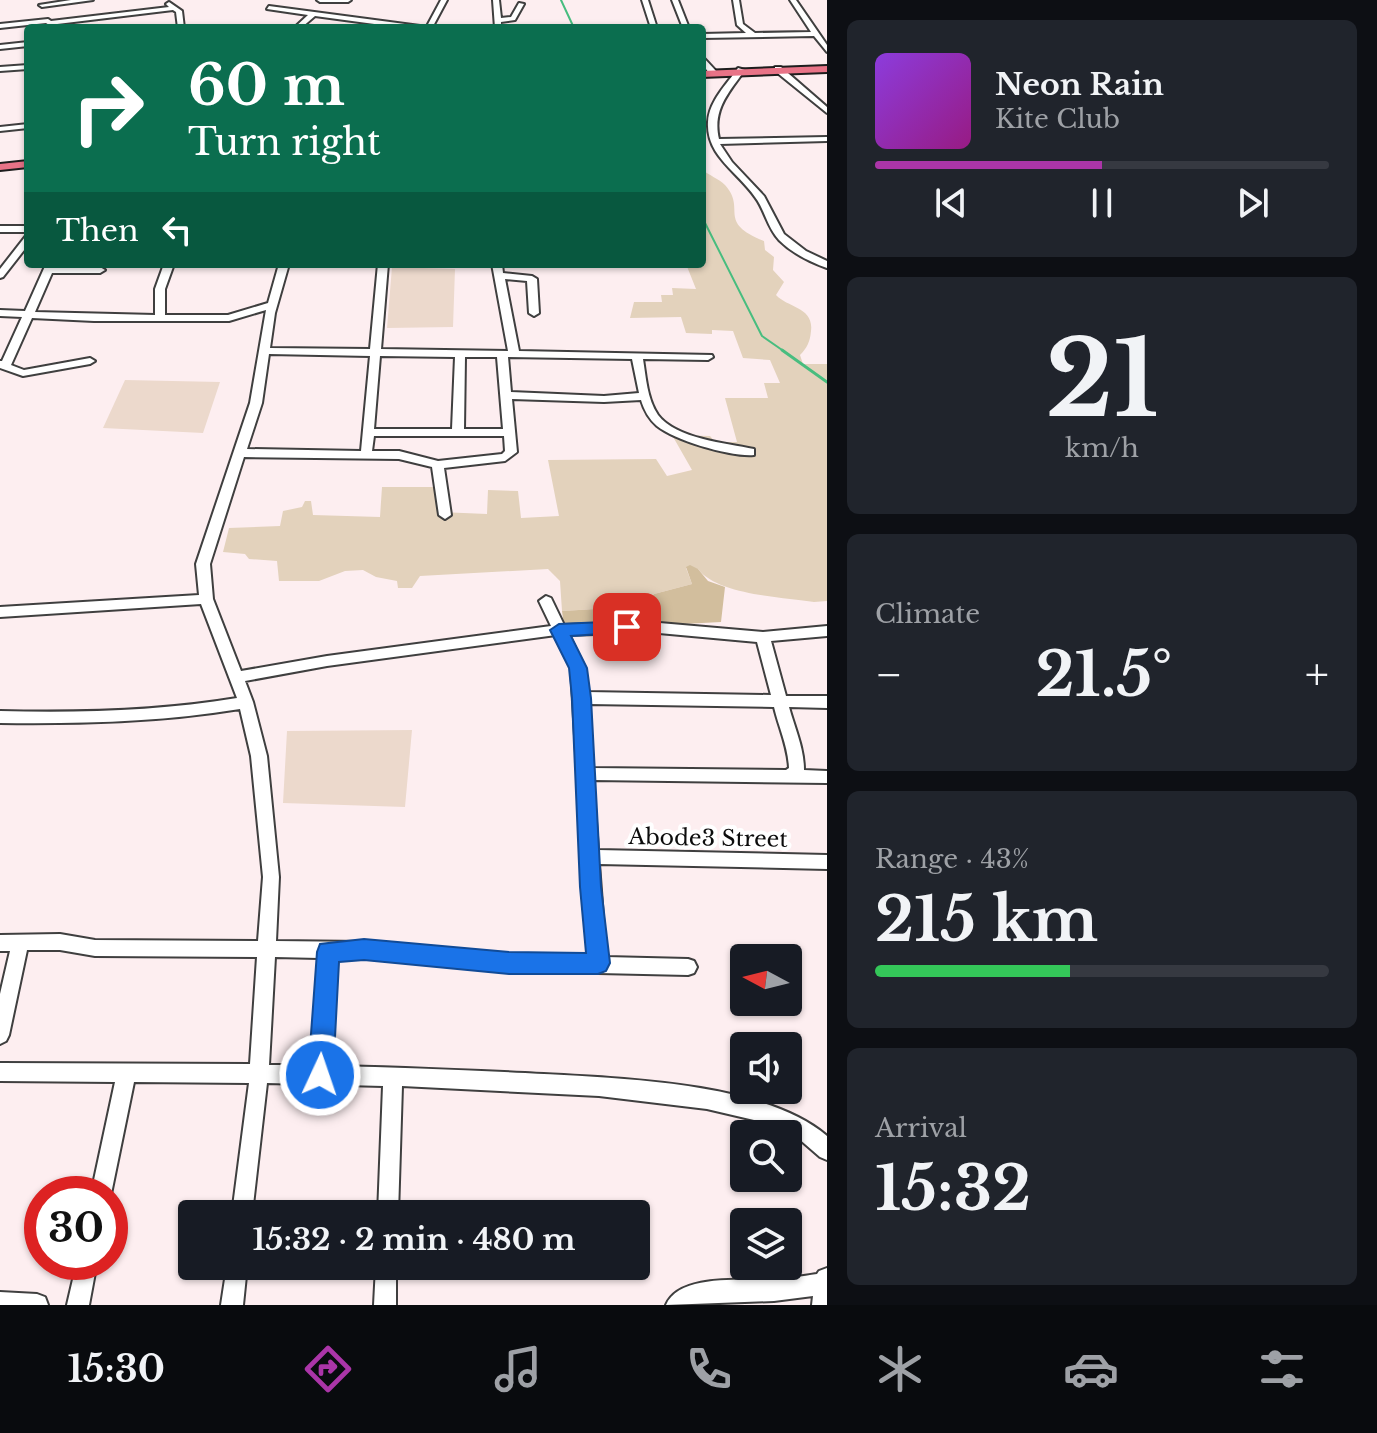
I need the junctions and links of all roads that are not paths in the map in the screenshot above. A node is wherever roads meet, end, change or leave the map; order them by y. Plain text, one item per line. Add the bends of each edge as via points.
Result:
1 (90, 0) edge
2 (162, 0) edge
3 (320, 0) edge
4 (350, 0) edge
5 (444, 0) edge
6 (496, 0) edge
7 (645, 0) edge
8 (675, 0) edge
9 (736, 0) edge
10 (793, 0) edge
11 (42, 2) edge
12 (521, 4) dead end
13 (175, 8) junction
14 (269, 8) dead end
15 (314, 14) junction
16 (348, 19) junction
17 (49, 24) edge
18 (181, 24) edge
19 (302, 24) edge
20 (388, 24) edge
21 (431, 24) edge
22 (497, 24) edge
23 (653, 24) edge
24 (684, 24) edge
25 (24, 25) edge
26 (0, 26) edge
27 (816, 34) junction
28 (754, 35) junction
29 (706, 36) edge
30 (24, 44) edge
31 (0, 47) edge
32 (827, 50) edge
33 (24, 67) edge
34 (0, 69) edge
35 (778, 69) junction
36 (827, 69) edge
37 (741, 70) junction
38 (707, 73) edge
39 (827, 111) edge
40 (24, 126) edge
41 (0, 129) edge
42 (827, 139) edge
43 (714, 142) junction
44 (24, 164) edge
45 (0, 167) edge
46 (0, 229) edge
47 (24, 230) edge
48 (24, 235) edge
49 (827, 265) edge
50 (50, 268) edge
51 (67, 268) edge
52 (168, 268) edge
53 (283, 268) edge
54 (383, 268) edge
55 (100, 270) dead end
56 (498, 270) edge
57 (0, 275) edge
58 (272, 305) junction
59 (0, 313) edge
60 (29, 313) junction
61 (534, 313) dead end
62 (160, 318) junction
63 (265, 351) junction
64 (373, 352) junction
65 (460, 352) junction
66 (508, 354) junction
67 (637, 357) junction
68 (708, 357) dead end
69 (90, 361) dead end
70 (3, 364) edge
71 (505, 395) junction
72 (646, 396) junction
73 (458, 430) junction
74 (368, 432) junction
75 (509, 433) junction
76 (750, 452) dead end
77 (240, 453) junction
78 (366, 455) junction
79 (438, 465) junction
80 (445, 515) dead end
81 (206, 599) junction
82 (546, 601) dead end
83 (0, 612) edge
84 (559, 630) junction
85 (827, 631) edge
86 (763, 637) junction
87 (237, 677) junction
88 (582, 698) junction
89 (783, 701) junction
90 (246, 702) junction
91 (827, 702) edge
92 (0, 717) edge
93 (586, 774) junction
94 (790, 776) junction
95 (827, 777) edge
96 (589, 857) junction
97 (827, 862) edge
98 (0, 943) edge
99 (20, 943) junction
100 (266, 951) junction
101 (328, 952) junction
102 (598, 963) junction
103 (688, 967) dead end
104 (0, 1035) edge
105 (0, 1072) edge
106 (126, 1073) junction
107 (259, 1074) junction
108 (320, 1075) junction
109 (393, 1076) junction
110 (825, 1143) edge
111 (105, 1176) edge
112 (244, 1200) edge
113 (389, 1200) edge
114 (83, 1280) edge
115 (235, 1280) edge
116 (386, 1280) edge
117 (824, 1288) edge
118 (0, 1303) edge
119 (37, 1305) edge
120 (78, 1305) edge
121 (232, 1305) edge
122 (385, 1305) edge
123 (677, 1305) edge

1 - 11 street
2 - 13 street
3 - 4 street
4 - 16 street
5 - 21 street
6 - 22 street
7 - 23 street
8 - 24 street
9 - 28 street via 740,25
10 - 27 street
11 - 17 street
12 - 22 street via 513,19
13 - 17 street
13 - 18 street
14 - 15 street
15 - 16 street
15 - 19 street
16 - 20 street
25 - 26 street
27 - 28 street
27 - 32 street
28 - 29 street
30 - 31 street
33 - 34 street
35 - 36 main road
35 - 37 main road
35 - 39 street
37 - 38 main road
37 - 43 street via 715,107
40 - 41 street
42 - 43 street
43 - 49 street via 760,197 778,233
44 - 45 main road
46 - 47 street
48 - 57 street
50 - 60 street
51 - 55 street
52 - 62 street via 160,289
53 - 58 street
54 - 64 street
56 - 61 street via 532,279
56 - 66 street
58 - 62 street via 229,318
58 - 63 street
59 - 60 street
60 - 62 street
60 - 70 street
63 - 64 street
63 - 77 street
64 - 65 street
64 - 74 street
65 - 66 street
65 - 73 street
66 - 67 street
66 - 71 street
67 - 68 street
67 - 72 street
69 - 70 street via 23,373
71 - 72 street
71 - 75 street
72 - 76 street via 654,417 668,428
73 - 74 street
73 - 75 street
74 - 78 street
75 - 79 street via 509,455
77 - 78 street
77 - 81 street via 203,564
78 - 79 street via 399,455
79 - 80 street
81 - 83 street
81 - 87 street
82 - 84 street
84 - 86 street via 648,627
84 - 87 street
84 - 88 street via 578,668
85 - 86 street
86 - 89 street
87 - 90 street
88 - 89 street
88 - 93 street
89 - 91 street
89 - 94 street via 797,757 797,770
90 - 92 street via 194,712
90 - 100 street via 259,756 271,877
93 - 94 street
93 - 96 street
94 - 95 street
96 - 97 street, Abode3 Street
96 - 102 street
98 - 99 street
99 - 100 street
99 - 104 street
100 - 101 street
100 - 107 street
101 - 102 street
101 - 108 street
102 - 103 street
105 - 106 street
106 - 107 street
106 - 111 street
107 - 108 street
107 - 112 street
108 - 109 street
109 - 110 street via 709,1099 789,1123
109 - 113 street
114 - 120 street
115 - 121 street
116 - 122 street
117 - 123 street via 720,1291 682,1299
118 - 119 street

